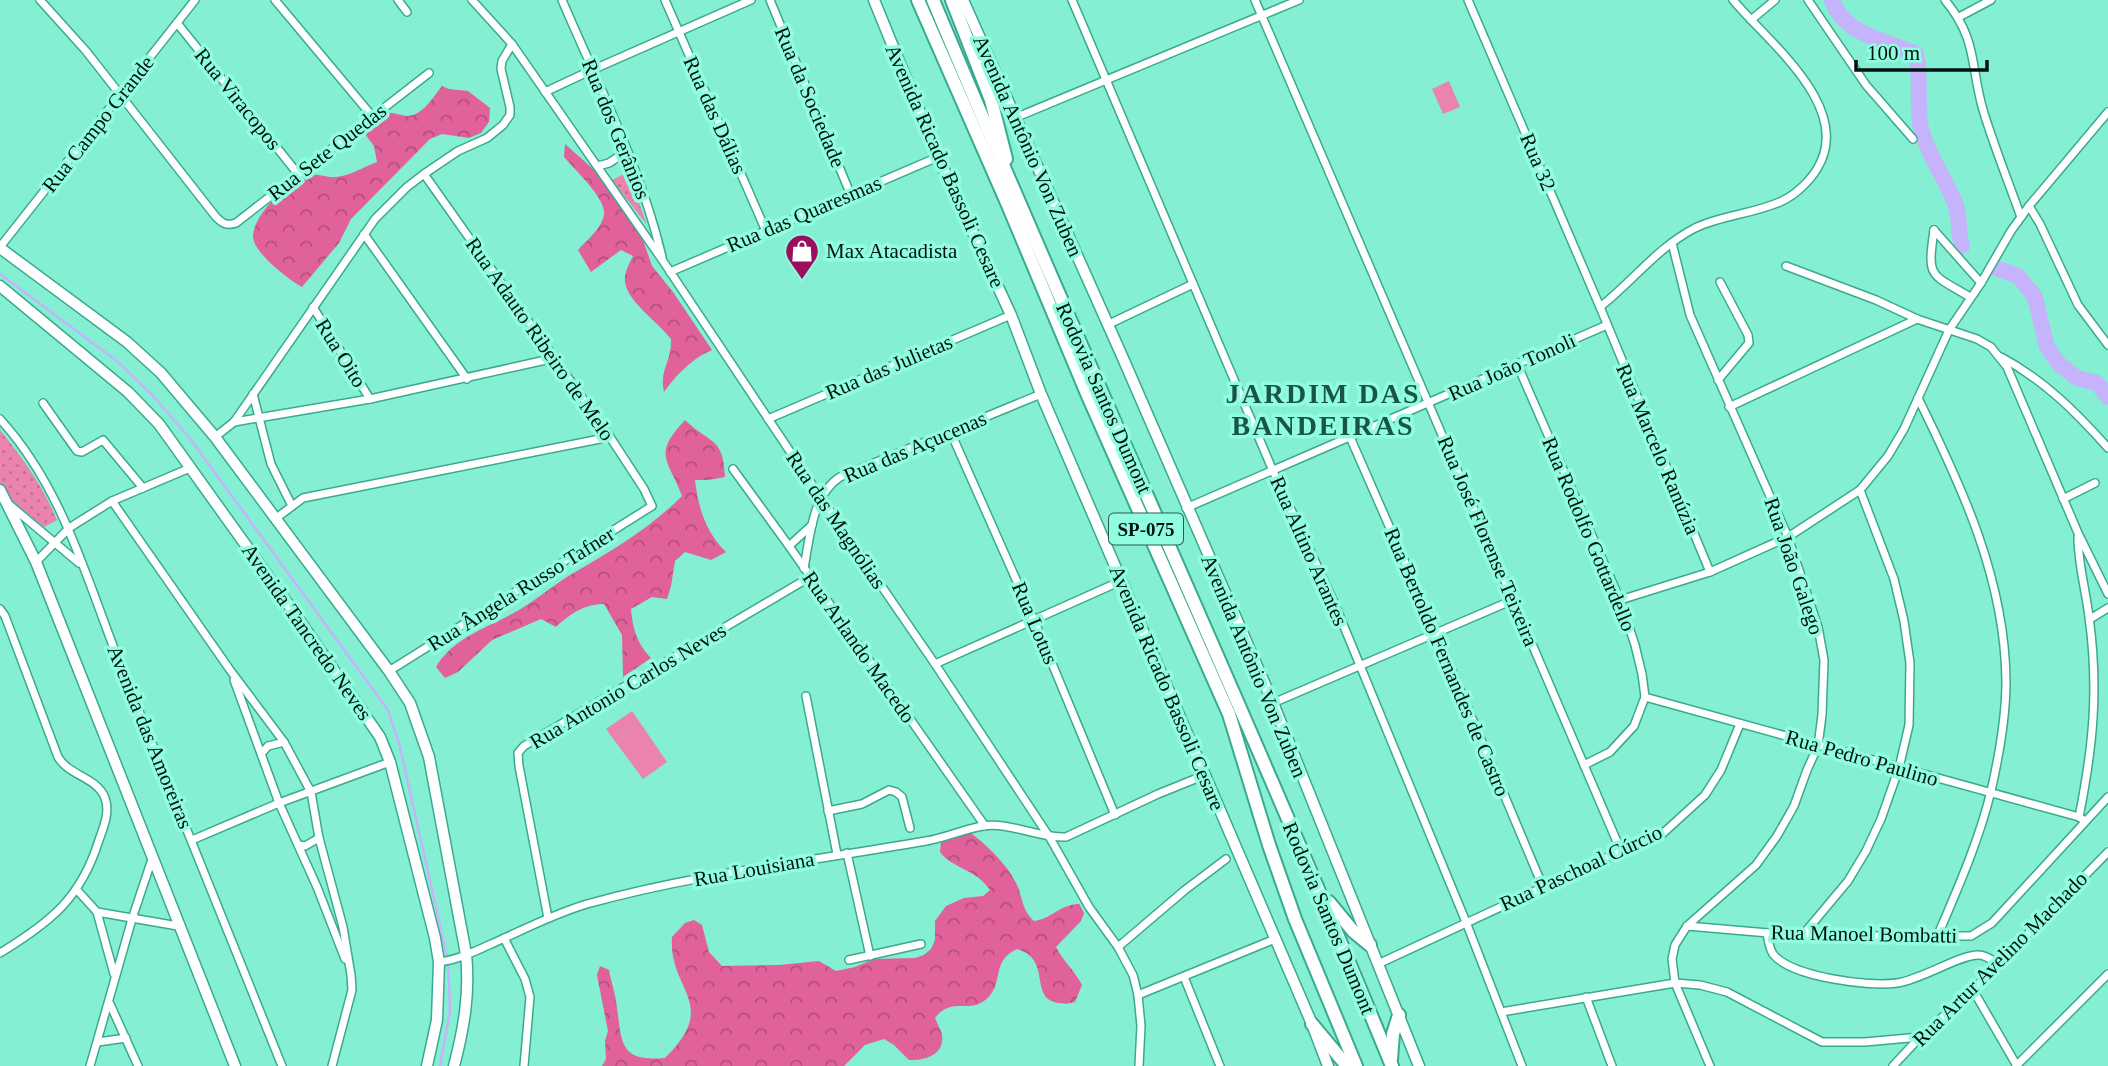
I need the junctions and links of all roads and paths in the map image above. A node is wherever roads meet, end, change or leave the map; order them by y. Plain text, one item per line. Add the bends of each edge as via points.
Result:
1 (40, 0) edge
2 (195, 0) edge
3 (275, 0) edge
4 (398, 0) edge
5 (472, 0) edge
6 (562, 0) edge
7 (665, 0) edge
8 (751, 0) edge
9 (770, 0) edge
10 (874, 0) edge
11 (918, 0) edge
12 (933, 0) edge
13 (953, 0) edge
14 (963, 0) edge
15 (1072, 0) edge
16 (1255, 0) edge
17 (1299, 0) edge
18 (1468, 0) edge
19 (1733, 0) edge
20 (1775, 0) edge
21 (1808, 0) edge
22 (1945, 0) edge
23 (1991, 0) edge
24 (407, 12) dead end
25 (1262, 16) junction
26 (1959, 17) junction
27 (1751, 20) junction
28 (177, 23) junction
29 (679, 32) junction
30 (512, 44) junction
31 (592, 70) junction
32 (429, 73) dead end
33 (1107, 80) junction
34 (545, 92) junction
35 (122, 96) junction
36 (2108, 112) edge
37 (372, 116) junction
38 (1017, 117) junction
39 (1913, 139) dead end
40 (627, 151) junction
41 (938, 157) junction
42 (598, 166) junction
43 (298, 174) junction
44 (424, 174) junction
45 (850, 193) junction
46 (2029, 206) junction
47 (1019, 207) junction
48 (2021, 217) junction
49 (766, 231) junction
50 (363, 234) junction
51 (1672, 243) junction
52 (0, 247) edge
53 (663, 261) junction
54 (1786, 265) dead end
55 (670, 271) junction
56 (1720, 282) dead end
57 (1980, 283) junction
58 (1193, 284) junction
59 (0, 286) edge
60 (1970, 297) junction
61 (313, 307) junction
62 (1600, 307) junction
63 (1011, 315) junction
64 (1917, 319) junction
65 (1107, 325) junction
66 (1607, 326) junction
67 (1949, 330) junction
68 (2108, 345) edge
69 (2000, 357) junction
70 (555, 359) junction
71 (1517, 365) junction
72 (467, 379) junction
73 (1718, 380) junction
74 (253, 394) junction
75 (1041, 394) junction
76 (1918, 398) junction
77 (370, 400) junction
78 (43, 403) dead end
79 (1429, 403) junction
80 (1730, 407) junction
81 (259, 418) junction
82 (0, 419) edge
83 (768, 419) junction
84 (234, 422) junction
85 (951, 433) junction
86 (610, 436) junction
87 (215, 437) junction
88 (1350, 437) junction
89 (2108, 448) edge
90 (190, 468) junction
91 (733, 469) dead end
92 (1273, 471) junction
93 (2095, 483) dead end
94 (143, 488) junction
95 (0, 490) edge
96 (1860, 490) junction
97 (821, 498) junction
98 (2063, 499) junction
99 (111, 501) junction
100 (4, 502) edge
101 (292, 506) junction
102 (652, 506) joint
103 (1186, 508) junction
104 (275, 519) junction
105 (812, 524) junction
106 (69, 528) junction
107 (2078, 533) junction
108 (1788, 537) junction
109 (55, 542) junction
110 (789, 546) junction
111 (36, 562) junction
112 (83, 566) junction
113 (804, 568) junction
114 (1710, 572) junction
115 (810, 577) junction
116 (1121, 581) junction
117 (2108, 594) edge
118 (1513, 600) junction
119 (1620, 600) junction
120 (2108, 608) edge
121 (0, 609) edge
122 (2090, 619) junction
123 (1034, 620) junction
124 (1436, 633) junction
125 (935, 664) junction
126 (1360, 667) junction
127 (230, 670) junction
128 (389, 671) junction
129 (806, 696) dead end
130 (1645, 696) junction
131 (1273, 703) junction
132 (1740, 724) junction
133 (284, 741) junction
134 (1818, 746) junction
135 (262, 753) junction
136 (390, 762) junction
137 (1584, 765) junction
138 (1899, 768) junction
139 (1205, 775) junction
140 (311, 792) junction
141 (1990, 794) junction
142 (2108, 797) edge
143 (279, 803) junction
144 (828, 811) junction
145 (1115, 815) junction
146 (2082, 819) junction
147 (985, 826) junction
148 (910, 828) dead end
149 (319, 838) junction
150 (1050, 838) junction
151 (192, 839) junction
152 (299, 845) junction
153 (1621, 851) junction
154 (2108, 852) edge
155 (846, 853) junction
156 (837, 854) junction
157 (152, 859) junction
158 (1226, 859) dead end
159 (1315, 878) junction
160 (1543, 887) junction
161 (77, 891) junction
162 (97, 912) junction
163 (548, 918) junction
164 (132, 919) junction
165 (1466, 922) junction
166 (178, 926) junction
167 (1687, 926) junction
168 (1767, 933) junction
169 (1802, 936) junction
170 (1937, 937) junction
171 (504, 938) junction
172 (1275, 939) junction
173 (921, 944) dead end
174 (1370, 945) junction
175 (1118, 947) junction
176 (0, 953) edge
177 (463, 956) junction
178 (870, 956) junction
179 (849, 960) dead end
180 (442, 962) junction
181 (1377, 964) junction
182 (1998, 964) junction
183 (2108, 974) edge
184 (351, 975) junction
185 (115, 976) junction
186 (1184, 977) junction
187 (1675, 983) junction
188 (1973, 990) junction
189 (1138, 995) junction
190 (1586, 998) junction
191 (110, 1004) junction
192 (1501, 1012) junction
193 (1399, 1014) junction
194 (1312, 1024) junction
195 (1920, 1037) junction
196 (126, 1038) junction
197 (98, 1042) junction
198 (90, 1066) edge
199 (138, 1066) edge
200 (235, 1066) edge
201 (282, 1066) edge
202 (332, 1066) edge
203 (427, 1066) edge
204 (454, 1066) edge
205 (524, 1066) edge
206 (1139, 1066) edge
207 (1220, 1066) edge
208 (1328, 1066) edge
209 (1347, 1066) edge
210 (1356, 1066) edge
211 (1392, 1066) edge
212 (1419, 1066) edge
213 (1522, 1066) edge
214 (1612, 1066) edge
215 (1710, 1066) edge
216 (1893, 1066) edge
217 (2016, 1066) edge

1 - 35 street
2 - 28 street, Rua Campo Grande
3 - 37 street
4 - 24 street
5 - 30 street, Rua das Magnólias
6 - 31 street, Rua dos Gerânios
7 - 29 street, Rua das Dálias
8 - 29 street
9 - 45 street, Rua da Sociedade
10 - 41 main road, Avenida Ricado Bassoli Cesare
11 - 210 highway, Rodovia Santos Dumont / SP-075 via 1229,714 1295,919
12 - 47 highway, Rodovia Santos Dumont / SP-075
13 - 47 highway via 991,100
14 - 38 main road, Avenida Antônio Von Zuben
15 - 33 street, Rua Altino Arantes
16 - 25 street, Rua José Florense Teixeira
17 - 25 street
18 - 62 street, Rua 32
19 - 27 street
20 - 27 street
21 - 39 street via 1870,90
22 - 26 street
23 - 26 street
25 - 33 street
25 - 79 street, Rua José Florense Teixeira
26 - 48 street via 1968,36 1982,108
27 - 51 street via 1809,86 1822,109 1827,138 1821,163 1807,182 1783,201 1713,221
28 - 35 street, Rua Campo Grande
28 - 43 street, Rua Viracopos
29 - 31 street
29 - 49 street, Rua das Dálias
30 - 34 street, Rua das Magnólias
30 - 44 street via 501,69 510,115 486,138
31 - 34 street
31 - 40 street, Rua dos Gerânios
32 - 37 street, Rua Sete Quedas
33 - 38 street
33 - 58 street, Rua Altino Arantes
34 - 42 street, Rua das Magnólias
35 - 43 street, Rua Sete Quedas via 222,223 236,223
35 - 52 street, Rua Campo Grande
36 - 46 street
37 - 43 street, Rua Sete Quedas
38 - 65 main road, Avenida Antônio Von Zuben
40 - 42 street
40 - 53 street, Rua dos Gerânios via 654,222
41 - 45 street, Rua das Quaresmas
41 - 63 main road, Avenida Ricado Bassoli Cesare
42 - 53 street, Rua das Magnólias
44 - 50 street
44 - 70 street, Rua Adauto Ribeiro de Melo
45 - 49 street, Rua das Quaresmas
46 - 48 street
46 - 68 street via 2078,305
47 - 159 highway, Rodovia Santos Dumont / SP-075
48 - 57 street
49 - 55 street, Rua das Quaresmas
50 - 61 street
50 - 72 street
51 - 62 street
51 - 73 street, Rua João Galego via 1690,315
52 - 87 main road via 127,342 161,373
53 - 55 street, Rua das Magnólias
54 - 64 street
55 - 83 street, Rua das Magnólias
56 - 73 street via 1749,343
57 - 60 street
57 - 60 street via 1934,230 1931,269
58 - 65 street
58 - 92 street, Rua Altino Arantes
59 - 90 main road, Avenida Tancredo Neves via 145,408
60 - 67 street
61 - 74 street
61 - 77 street, Rua Oito
62 - 66 street, Rua 32
63 - 75 main road, Avenida Ricado Bassoli Cesare
63 - 83 street, Rua das Julietas
64 - 67 street
64 - 80 street
65 - 103 main road, Avenida Antônio Von Zuben
66 - 71 street, Rua João Tonoli
66 - 114 street, Rua Marcelo Ranúzia
67 - 69 street via 1977,339
67 - 76 street
69 - 89 street via 2064,401
69 - 98 street
70 - 72 street
70 - 86 street, Rua Adauto Ribeiro de Melo
71 - 79 street, Rua João Tonoli
71 - 119 street, Rua Rodolfo Gottardello
72 - 77 street
73 - 80 street, Rua João Galego
74 - 81 street
74 - 84 street
75 - 85 street, Rua das Açucenas
75 - 116 main road, Avenida Ricado Bassoli Cesare
76 - 96 street via 1888,456
76 - 141 street via 1973,517 1999,612 2006,682 2002,736
77 - 81 street
78 - 94 street via 77,452 103,440
79 - 88 street, Rua João Tonoli
79 - 118 street, Rua José Florense Teixeira
80 - 108 street, Rua João Galego
81 - 84 street
81 - 101 street via 271,464
82 - 106 street, Avenida das Amoreiras via 41,471
83 - 97 street, Rua das Magnólias
84 - 87 street
85 - 97 street, Rua das Açucenas via 840,477
85 - 123 street, Rua Lotus
86 - 101 street via 303,498
86 - 102 street, Rua Adauto Ribeiro de Melo
87 - 104 main road
88 - 92 street, Rua João Tonoli
88 - 124 street, Rua Bertoldo Fernandes de Castro
90 - 94 street
90 - 136 main road, Avenida Tancredo Neves via 364,712
91 - 110 street, Rua Arlando Macedo
92 - 103 street, Rua João Tonoli
92 - 126 street, Rua Altino Arantes
93 - 98 street
94 - 99 street
95 - 100 main road, Avenida das Amoreiras
96 - 108 street
96 - 138 street via 1905,621 1909,715
97 - 105 street, Rua das Açucenas
97 - 125 street, Rua das Magnólias
98 - 107 street
99 - 106 street
99 - 127 street
100 - 109 street
100 - 111 main road, Avenida das Amoreiras
101 - 104 street
102 - 128 street, Rua Ângela Russo Tafner
103 - 131 main road, Avenida Antônio Von Zuben
104 - 128 main road
105 - 110 street, Rua das Açucenas
105 - 113 street, Rua das Açucenas
106 - 109 street
106 - 112 street, Avenida das Amoreiras
107 - 117 street
107 - 122 street
108 - 114 street
108 - 134 street, Rua João Galego via 1818,626 1824,660
109 - 111 street
109 - 112 street
110 - 113 street, Rua Arlando Macedo
111 - 157 main road, Avenida das Amoreiras
112 - 151 street, Avenida das Amoreiras
113 - 115 street, Rua Arlando Macedo
114 - 119 street
115 - 147 street, Rua Arlando Macedo
115 - 163 street, Rua Antonio Carlos Neves via 518,753
116 - 123 street
116 - 139 main road, Avenida Ricado Bassoli Cesare
118 - 124 street
118 - 137 street, Rua José Florense Teixeira
119 - 130 street, Rua Rodolfo Gottardello
120 - 122 street
121 - 161 street via 58,757 70,771 100,789 106,799 108,815
122 - 146 street via 2095,708
123 - 125 street
123 - 145 street, Rua Lotus
124 - 126 street
124 - 160 street, Rua Bertoldo Fernandes de Castro
125 - 150 street, Rua das Magnólias
126 - 131 street
126 - 165 street, Rua Altino Arantes
127 - 133 street
127 - 135 street
128 - 177 main road via 410,703 429,757
129 - 144 street
130 - 132 street, Rua Pedro Paulino
130 - 137 street via 1623,741
131 - 174 main road, Avenida Antônio Von Zuben
132 - 134 street, Rua Pedro Paulino
132 - 153 street, Rua Paschoal Cúrcio via 1721,771 1705,794 1660,836
133 - 135 street
133 - 140 street
134 - 138 street, Rua Pedro Paulino
134 - 167 street, Rua João Galego via 1794,806 1756,865
135 - 143 street
136 - 140 street
136 - 180 main road, Avenida Tancredo Neves
137 - 153 street, Rua José Florense Teixeira
138 - 141 street, Rua Pedro Paulino
138 - 169 street via 1881,819 1854,871
139 - 145 street
139 - 172 main road, Avenida Ricado Bassoli Cesare
140 - 143 street
140 - 149 street
141 - 146 street, Rua Pedro Paulino
141 - 170 street
142 - 146 street, Rua Manoel Bombatti
143 - 151 street
143 - 152 street
144 - 148 street via 862,804 889,790 902,797
144 - 156 street
145 - 150 street via 1066,837
146 - 170 street, Rua Manoel Bombatti via 1992,923 1971,936
147 - 150 street, Rua Louisiana
147 - 155 street, Rua Louisiana via 929,841
149 - 152 street
149 - 184 street
150 - 175 street, Rua das Magnólias
151 - 201 street, Avenida das Amoreiras
152 - 184 street
153 - 160 street, Rua Paschoal Cúrcio
154 - 182 street, Rua Artur Avelino Machado
155 - 156 street, Rua Louisiana
155 - 178 street
156 - 163 street, Rua Louisiana via 671,884
157 - 164 street
157 - 166 main road, Avenida das Amoreiras
158 - 175 street
159 - 174 highway via 1339,915
159 - 211 highway, Rodovia Santos Dumont / SP-075
160 - 165 street, Rua Paschoal Cúrcio
161 - 162 street
161 - 176 street via 38,929
162 - 164 street
162 - 185 street
163 - 171 street, Rua Louisiana
164 - 166 street
164 - 185 street
165 - 181 street, Rua Paschoal Cúrcio
165 - 192 street, Rua Altino Arantes
166 - 200 main road, Avenida das Amoreiras
167 - 168 street, Rua Manoel Bombatti
167 - 187 street, Rua João Galego via 1672,959
168 - 169 street, Rua Manoel Bombatti
168 - 182 street via 1771,952 1788,964 1831,979 1874,985 1925,976 1971,956 1980,955
169 - 170 street, Rua Manoel Bombatti
171 - 177 street, Rua Louisiana
171 - 205 street via 530,997
172 - 186 street
172 - 194 main road, Avenida Ricado Bassoli Cesare
173 - 178 street
174 - 181 main road, Avenida Antônio Von Zuben
175 - 189 street, Rua das Magnólias
177 - 180 street, Rua Louisiana
177 - 204 main road via 469,977 467,1008
178 - 179 street
180 - 203 main road, Avenida Tancredo Neves
181 - 193 main road, Avenida Antônio Von Zuben
182 - 188 street, Rua Artur Avelino Machado
183 - 217 street
184 - 202 street via 352,990
185 - 191 street
186 - 189 street
186 - 207 street
187 - 190 street
187 - 195 street via 1727,992 1822,1042
187 - 215 street
188 - 195 street, Rua Artur Avelino Machado
188 - 217 street
189 - 206 street, Rua das Magnólias
190 - 192 street
190 - 214 street
191 - 196 street
191 - 197 street
192 - 213 street, Rua Altino Arantes
193 - 211 highway via 1391,1042
193 - 212 main road, Avenida Antônio Von Zuben
194 - 208 main road, Avenida Ricado Bassoli Cesare
194 - 209 highway
195 - 216 street, Rua Artur Avelino Machado
196 - 197 street
196 - 199 street
197 - 198 street

